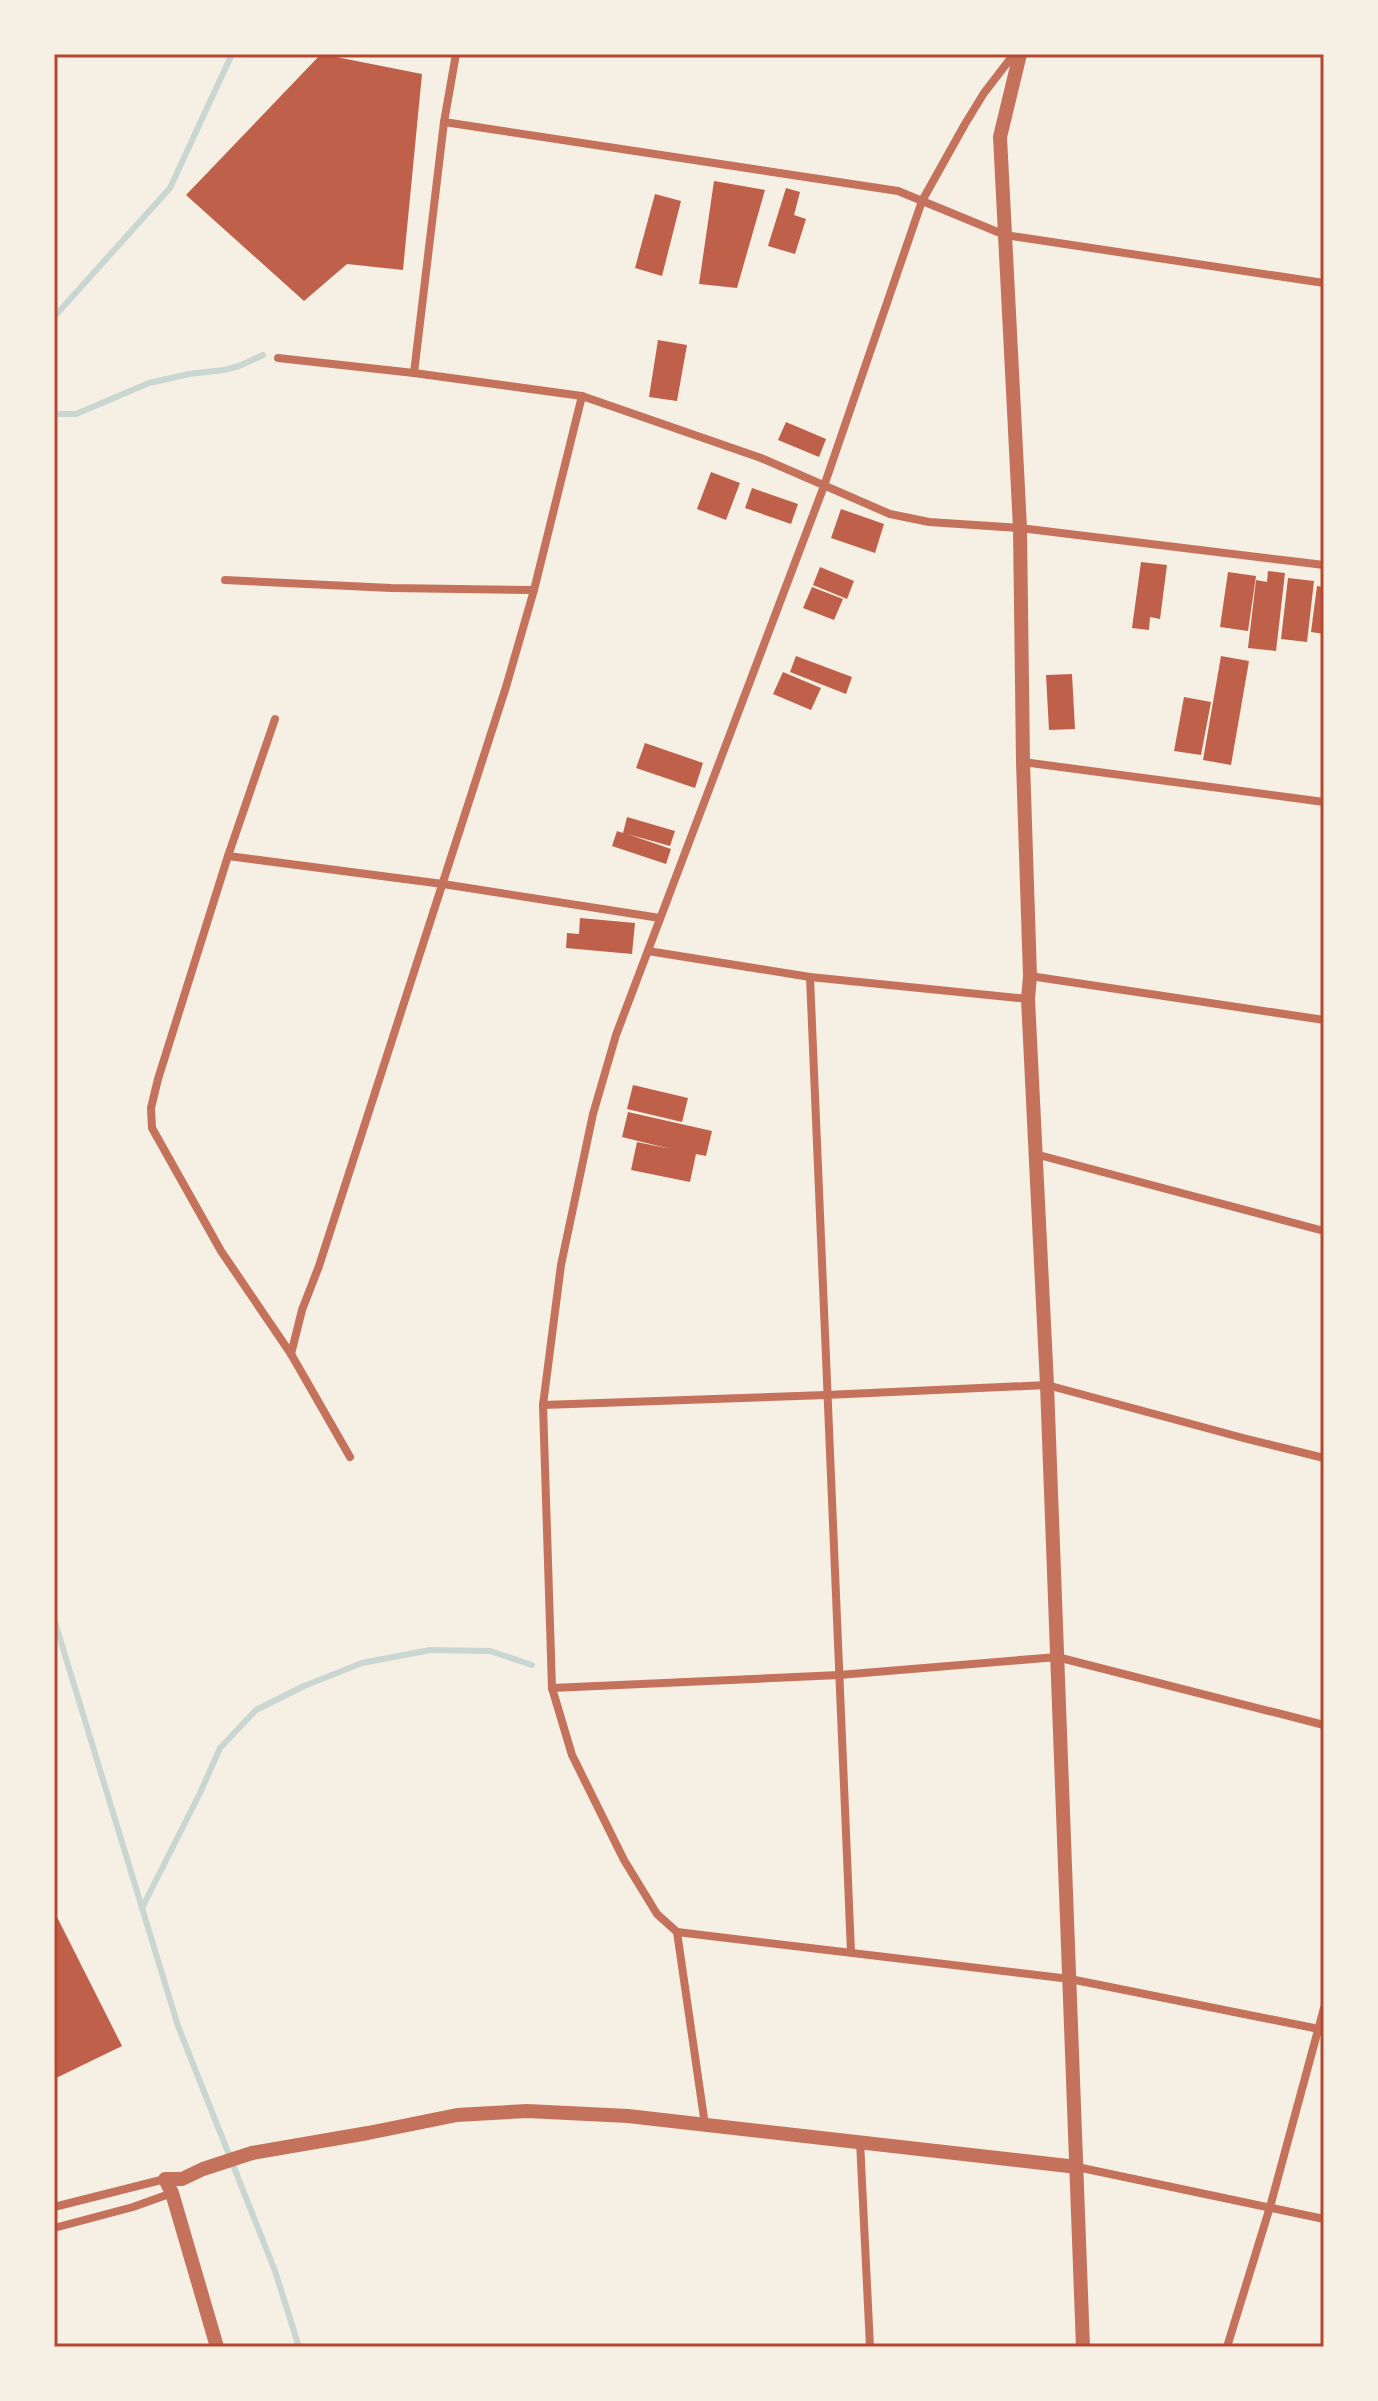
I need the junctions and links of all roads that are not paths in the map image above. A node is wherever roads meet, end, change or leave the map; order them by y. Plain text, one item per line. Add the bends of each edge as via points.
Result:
1 (456, 54) edge
2 (1017, 54) edge
3 (444, 122) junction
4 (922, 201) junction
5 (1005, 235) junction
6 (1324, 283) edge
7 (278, 358) dead end
8 (414, 373) junction
9 (582, 396) junction
10 (824, 486) junction
11 (1020, 528) junction
12 (1324, 565) edge
13 (225, 580) dead end
14 (534, 590) junction
15 (275, 719) dead end
16 (1023, 762) junction
17 (1324, 802) edge
18 (228, 856) junction
19 (443, 884) junction
20 (660, 918) junction
21 (648, 951) junction
22 (1030, 976) junction
23 (810, 977) junction
24 (1028, 999) junction
25 (1324, 1020) edge
26 (1035, 1154) junction
27 (1324, 1231) edge
28 (291, 1354) junction
29 (1047, 1385) junction
30 (826, 1395) junction
31 (543, 1405) junction
32 (350, 1457) dead end
33 (1324, 1458) edge
34 (1057, 1657) junction
35 (839, 1675) junction
36 (552, 1688) junction
37 (1324, 1725) edge
38 (677, 1932) junction
39 (851, 1952) junction
40 (1070, 1979) junction
41 (1324, 2008) edge
42 (1321, 2030) edge
43 (705, 2125) junction
44 (860, 2141) junction
45 (1077, 2167) junction
46 (165, 2179) junction
47 (182, 2179) junction
48 (172, 2193) junction
49 (54, 2207) edge
50 (1270, 2207) junction
51 (1324, 2219) edge
52 (54, 2228) edge
53 (217, 2347) edge
54 (870, 2347) edge
55 (1083, 2347) edge
56 (1227, 2347) edge

1 - 3 street
2 - 4 street via 984,93
2 - 5 street via 1000,137
3 - 4 street via 898,191
3 - 8 street
4 - 5 street
4 - 10 street
5 - 6 street
5 - 11 street
7 - 8 street
8 - 9 street
9 - 10 street via 761,458
9 - 14 street
10 - 11 street via 890,514
10 - 20 street
11 - 12 street
11 - 16 street
13 - 14 street
14 - 19 street
15 - 18 street
16 - 17 street
16 - 22 street
18 - 19 street
18 - 28 street via 150,1119 221,1251
19 - 20 street
19 - 28 street
20 - 21 street
21 - 23 street
21 - 31 street via 593,1114 561,1265
22 - 24 street
22 - 25 street
23 - 24 street
23 - 30 street
24 - 26 street
26 - 27 street
26 - 29 street
28 - 32 street
29 - 30 street
29 - 33 street
29 - 34 street
30 - 31 street
30 - 35 street
31 - 36 street
34 - 35 street
34 - 37 street
34 - 40 street
35 - 36 street
35 - 39 street
36 - 38 street via 572,1755 624,1860 657,1914
38 - 39 street
38 - 43 street
39 - 40 street
40 - 42 street
40 - 45 street
41 - 42 street
42 - 50 street
43 - 44 street
43 - 47 street via 527,2111 457,2115 252,2153
44 - 45 street
44 - 54 street
45 - 50 street
45 - 55 street
46 - 47 street
46 - 48 street
46 - 49 street
47 - 48 street
48 - 52 street
48 - 53 street
50 - 51 street
50 - 56 street

